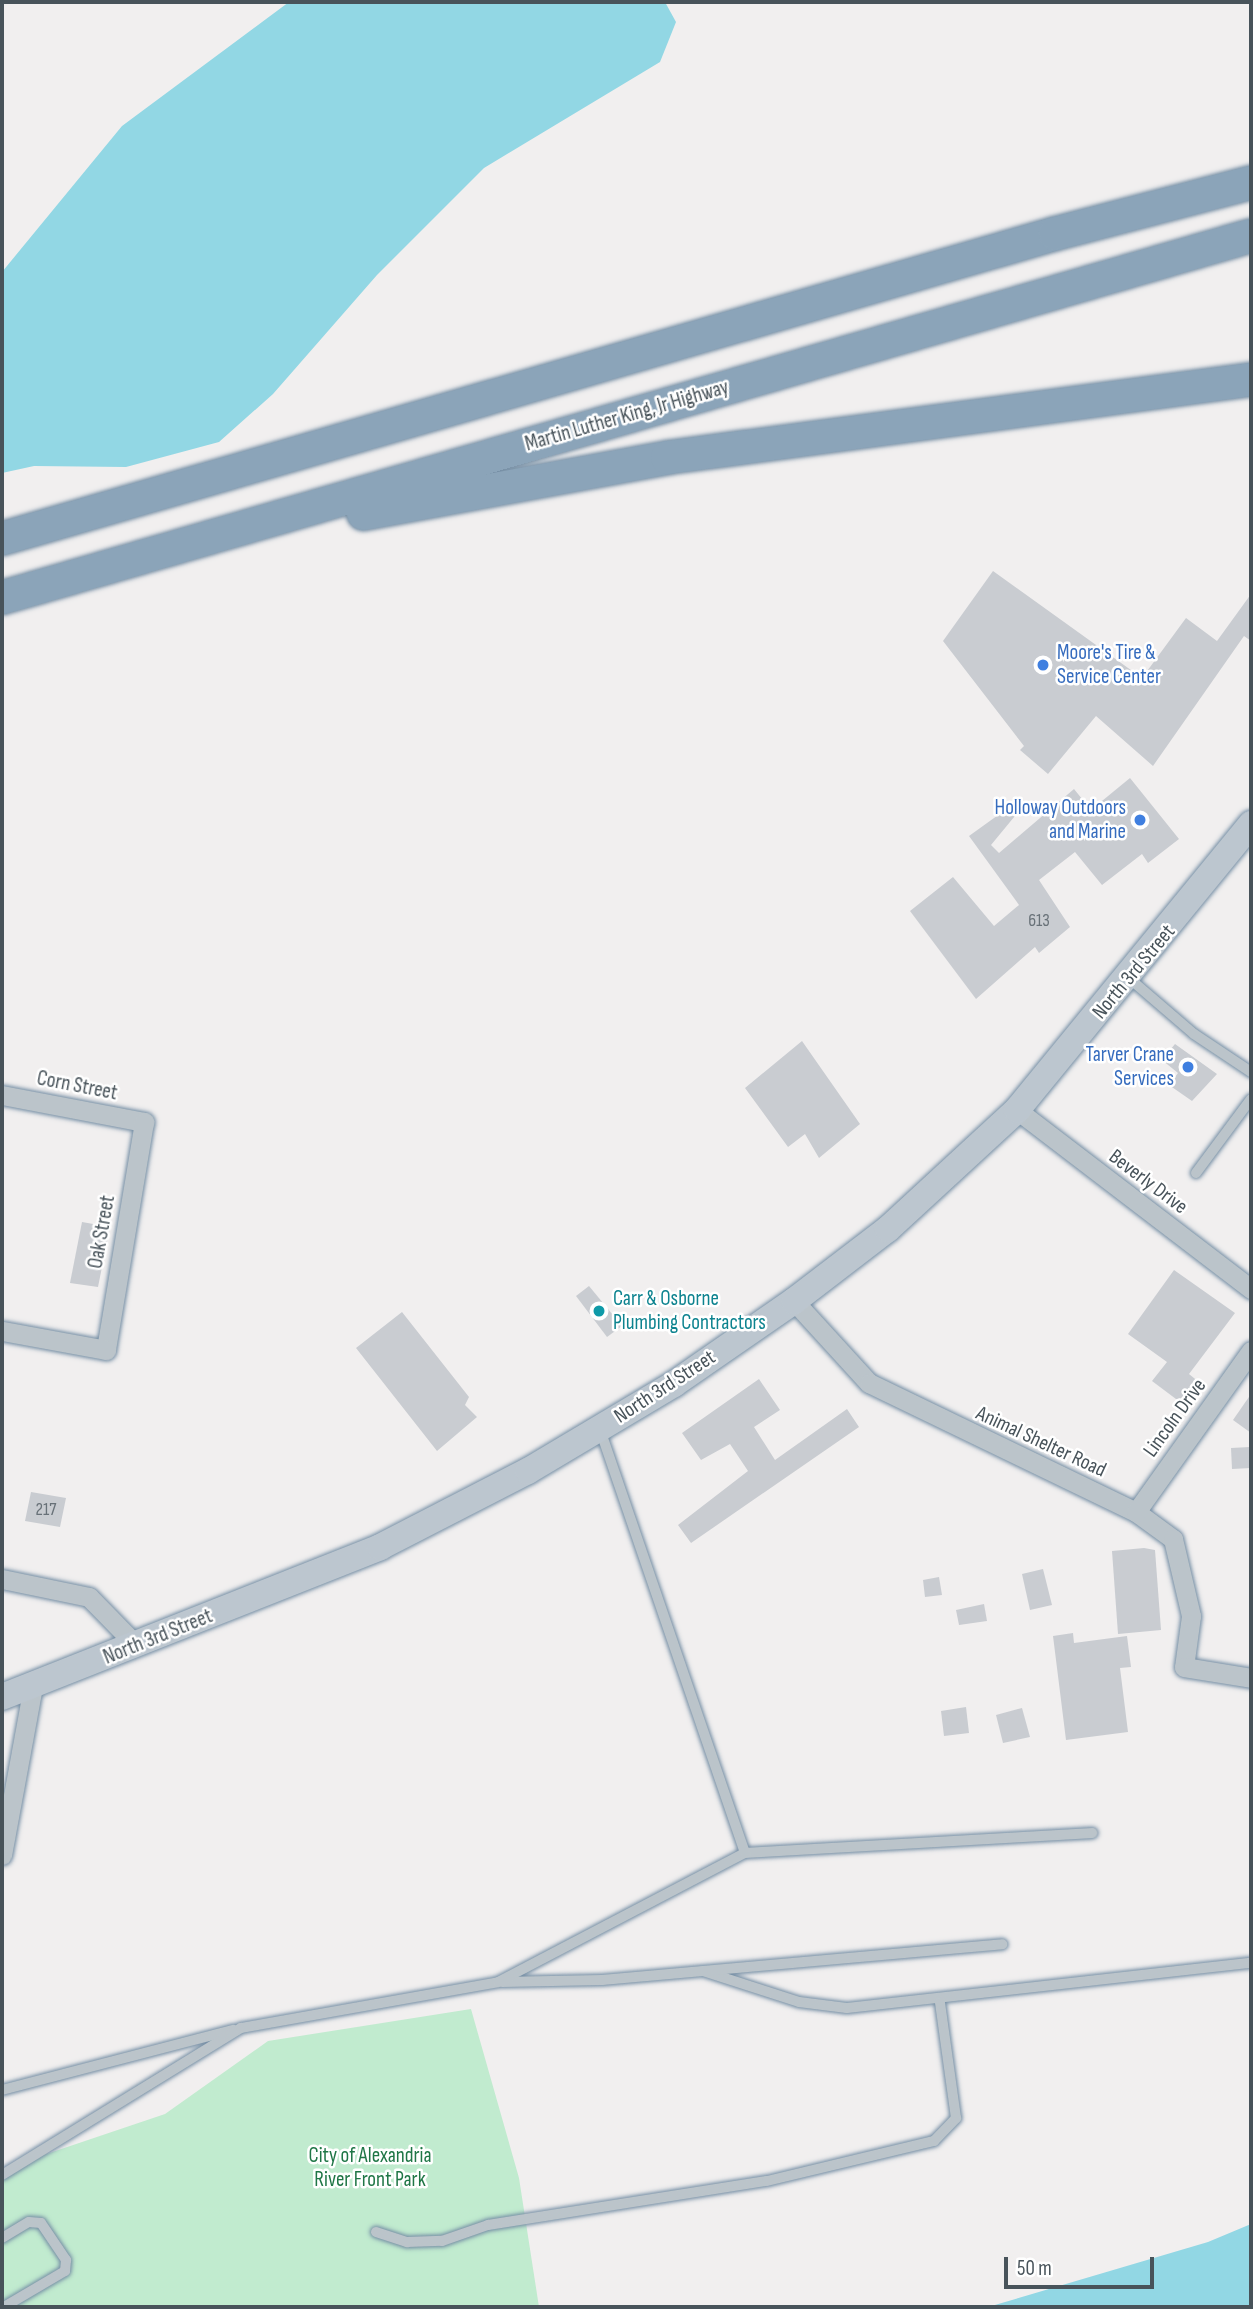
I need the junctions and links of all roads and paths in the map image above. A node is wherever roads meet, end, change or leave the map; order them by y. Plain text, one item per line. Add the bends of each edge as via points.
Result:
1 (1251, 161) edge
2 (1251, 182) edge
3 (1055, 233) junction
4 (1251, 235) edge
5 (1251, 379) edge
6 (2, 538) edge
7 (202, 541) junction
8 (2, 597) edge
9 (1251, 824) edge
10 (1130, 979) junction
11 (1251, 1072) edge
12 (2, 1095) edge
13 (1251, 1099) edge
14 (1017, 1110) junction
15 (144, 1122) joint
16 (1196, 1173) dead end
17 (1251, 1289) edge
18 (794, 1301) junction
19 (2, 1331) edge
20 (1251, 1351) edge
21 (600, 1429) junction
22 (1136, 1512) junction
23 (2, 1579) edge
24 (135, 1645) junction
25 (1251, 1678) edge
26 (33, 1686) junction
27 (2, 1697) edge
28 (1092, 1833) dead end
29 (745, 1853) junction
30 (2, 1855) edge
31 (1002, 1944) dead end
32 (1251, 1963) edge
33 (703, 1971) junction
34 (498, 1982) junction
35 (940, 2003) junction
36 (241, 2028) junction
37 (2, 2090) edge
38 (2, 2175) edge
39 (376, 2232) dead end
40 (2, 2238) edge
41 (4, 2307) edge

1 - 3 highway
2 - 3 highway
3 - 6 highway
4 - 7 highway, Martin Luther King, Jr Highway
5 - 7 highway via 667,457
7 - 8 highway, Martin Luther King, Jr Highway
9 - 10 main road, North 3rd Street
10 - 11 lane via 1194,1034
10 - 14 main road, North 3rd Street
12 - 15 street, Corn Street
13 - 16 lane
14 - 17 street, Beverly Drive
14 - 18 main road, North 3rd Street via 888,1229
15 - 19 street, Oak Street via 106,1350
18 - 21 main road, North 3rd Street
18 - 22 street, Animal Shelter Road via 870,1383
20 - 22 street, Lincoln Drive
21 - 24 main road, North 3rd Street via 380,1547
21 - 29 lane
22 - 25 street, Animal Shelter Road via 1173,1539 1185,1573 1191,1616 1184,1667
23 - 24 street via 89,1597
24 - 26 main road, North 3rd Street
26 - 27 main road, North 3rd Street
26 - 30 street
28 - 29 lane
29 - 34 lane
31 - 33 lane
32 - 35 lane
33 - 34 lane
33 - 35 lane via 799,2002 847,2008
34 - 36 lane
35 - 39 lane via 956,2118 934,2141 767,2180 488,2225 442,2241 407,2242
36 - 37 lane
36 - 38 lane
40 - 41 lane via 29,2222 41,2223 66,2260 65,2271

